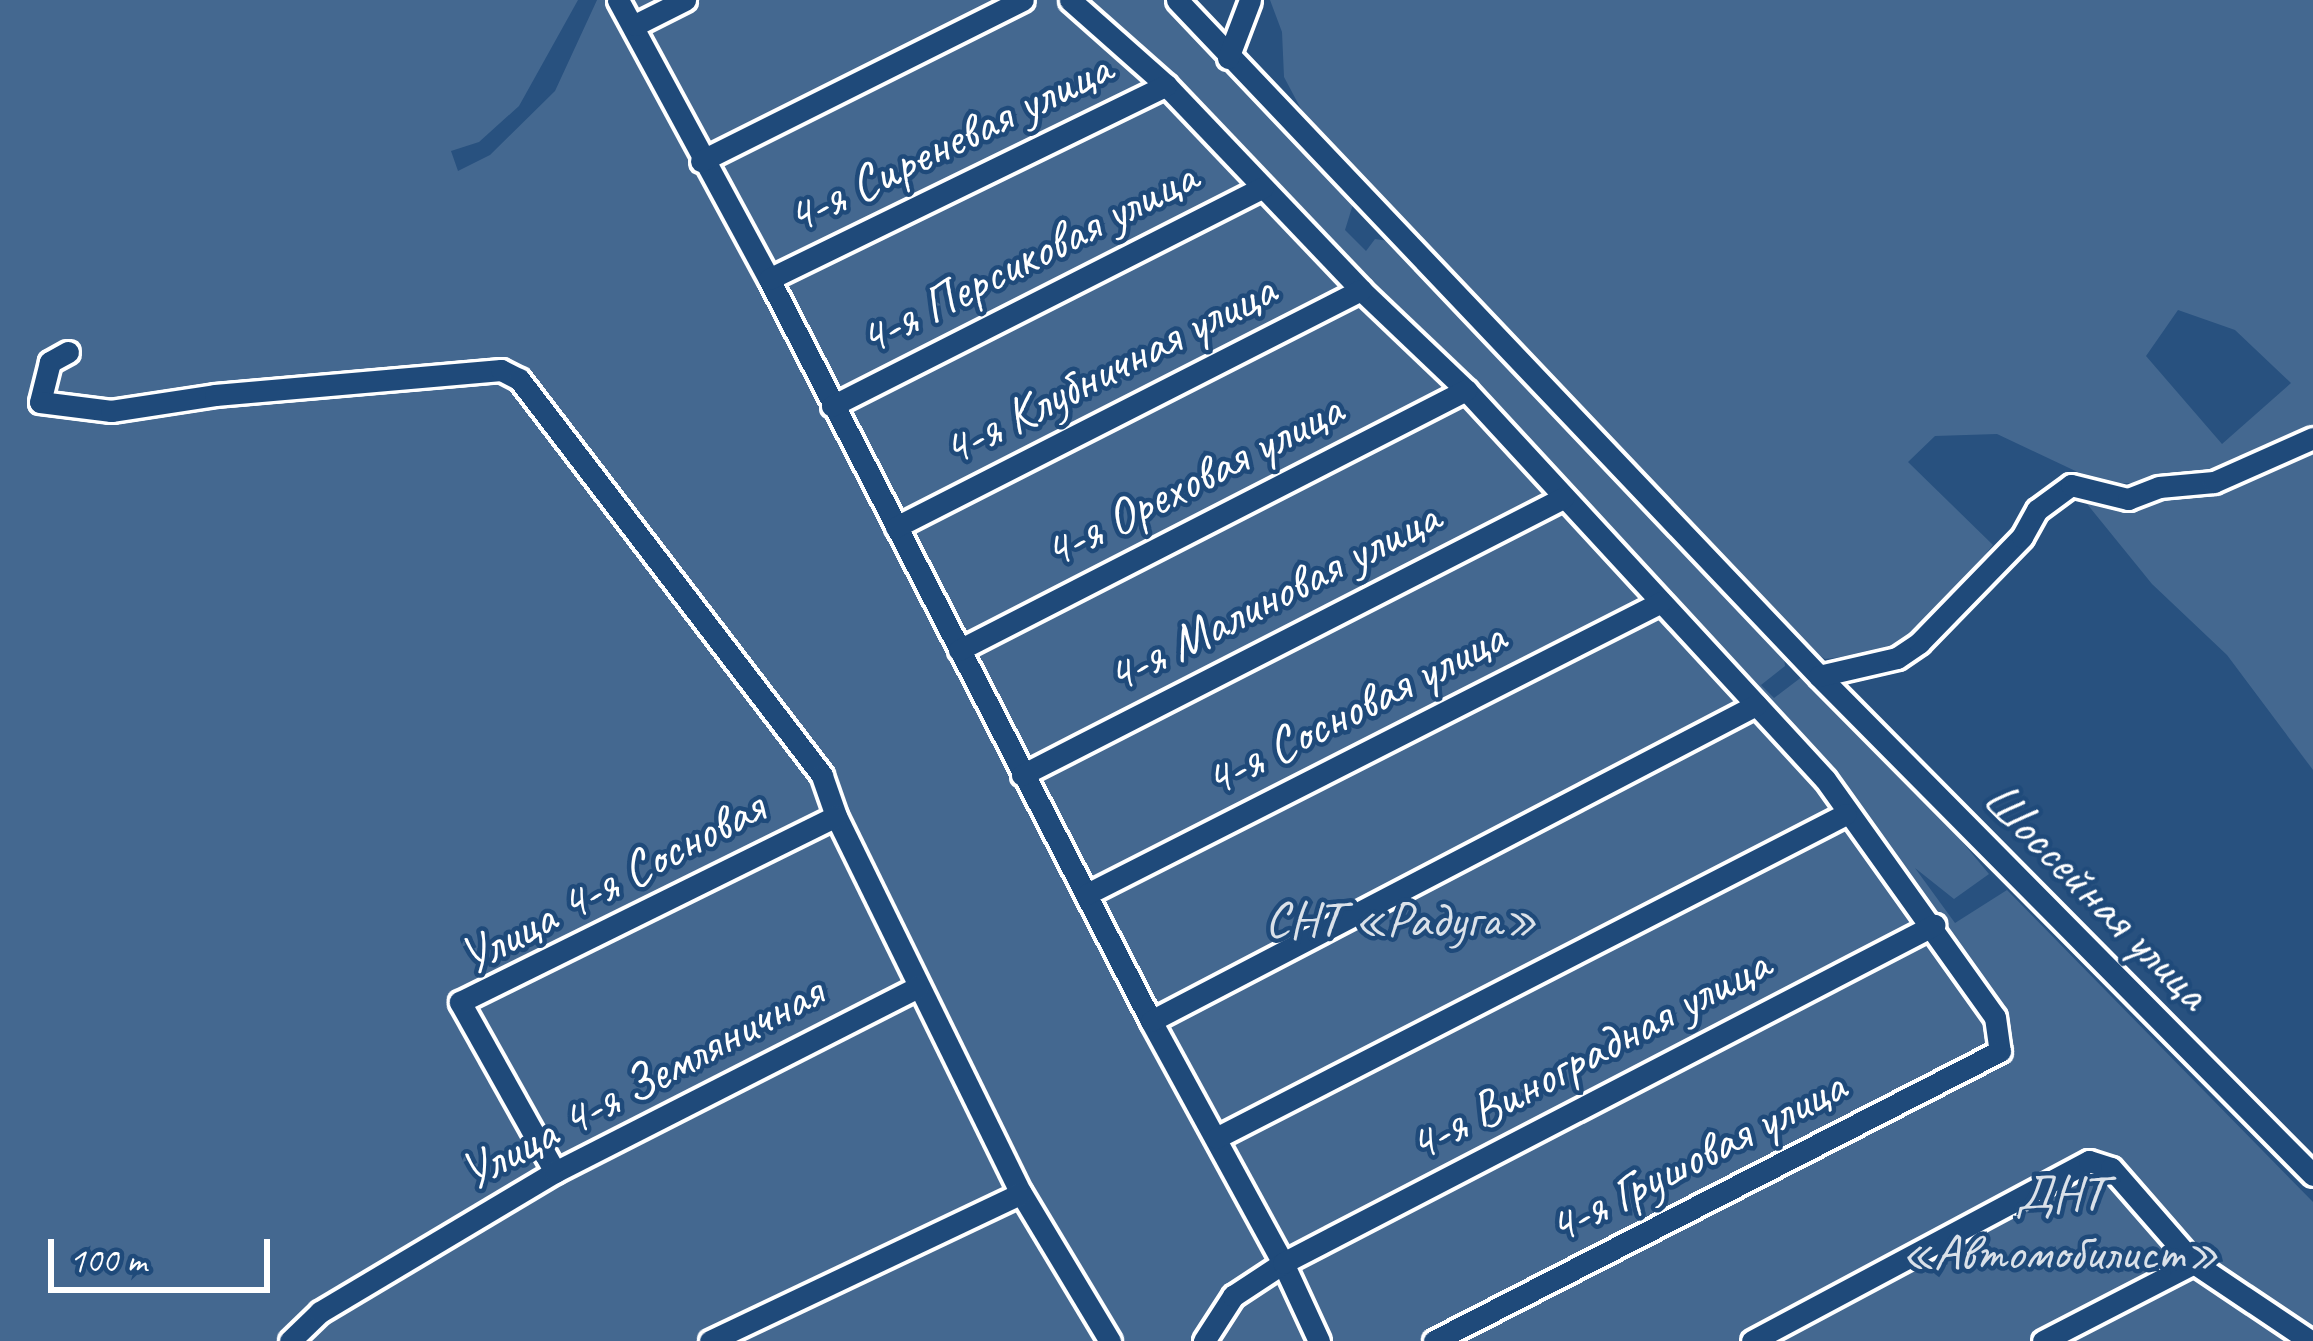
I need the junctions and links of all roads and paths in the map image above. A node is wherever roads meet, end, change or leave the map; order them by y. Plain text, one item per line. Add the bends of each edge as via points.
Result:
1 (618, 0) edge
2 (686, 0) edge
3 (1023, 0) edge
4 (1070, 0) edge
5 (1177, 0) edge
6 (1250, 0) edge
7 (634, 25) junction
8 (1228, 58) junction
9 (1166, 86) junction
10 (701, 161) junction
11 (1263, 187) junction
12 (769, 279) junction
13 (1361, 290) junction
14 (68, 352) dead end
15 (1466, 390) junction
16 (832, 406) junction
17 (2313, 438) edge
18 (1563, 498) junction
19 (896, 527) junction
20 (1660, 602) junction
21 (959, 650) junction
22 (1819, 676) junction
23 (1756, 705) junction
24 (1022, 775) junction
25 (1846, 814) junction
26 (836, 816) junction
27 (1088, 894) junction
28 (1934, 925) junction
29 (918, 987) junction
30 (1151, 1021) junction
31 (1216, 1138) junction
32 (555, 1172) junction
33 (2313, 1175) edge
34 (1021, 1193) junction
35 (1283, 1263) junction
36 (2194, 1263) junction
37 (290, 1341) edge
38 (710, 1341) edge
39 (1110, 1341) edge
40 (1204, 1341) edge
41 (1319, 1341) edge
42 (1434, 1341) edge
43 (1752, 1341) edge
44 (2043, 1341) edge
45 (2310, 1341) edge

1 - 7 street
2 - 7 street
3 - 10 street
4 - 9 street
5 - 8 street
6 - 8 street
7 - 10 street
8 - 22 street, Шоссейная улица
9 - 11 street
9 - 12 street, 4-я Сиреневая улица
10 - 12 street
11 - 13 street
11 - 16 street, 4-я Персиковая улица
12 - 16 street
13 - 15 street
13 - 19 street, 4-я Клубничная улица
14 - 26 street via 50,362 40,402 111,411 501,370 519,380 802,743
15 - 18 street
15 - 21 street, 4-я Ореховая улица
16 - 19 street
17 - 22 street via 2214,482 2128,499 2072,485 2037,510 2022,537 1919,643 1897,658
18 - 20 street
18 - 24 street, 4-я Малиновая улица
19 - 21 street
20 - 23 street
20 - 27 street, 4-я Сосновая улица
21 - 24 street
22 - 33 street, Шоссейная улица
23 - 25 street via 1825,779
23 - 30 street
24 - 27 street
25 - 28 street
25 - 31 street
26 - 29 street
26 - 32 street, Улица 4-я Сосновая via 460,1002
27 - 30 street
28 - 35 street, 4-я Виноградная улица
28 - 42 street, 4-я Грушовая улица via 1995,1017 2000,1051
29 - 32 street, Улица 4-я Земляничная
29 - 34 street
30 - 31 street
31 - 35 street
32 - 37 street, Улица 4-я Земляничная via 320,1312
34 - 38 street
34 - 39 street
35 - 40 street, 4-я Виноградная улица via 1233,1296
35 - 41 street
36 - 43 street via 2111,1168 2090,1161
36 - 44 street
36 - 45 street

